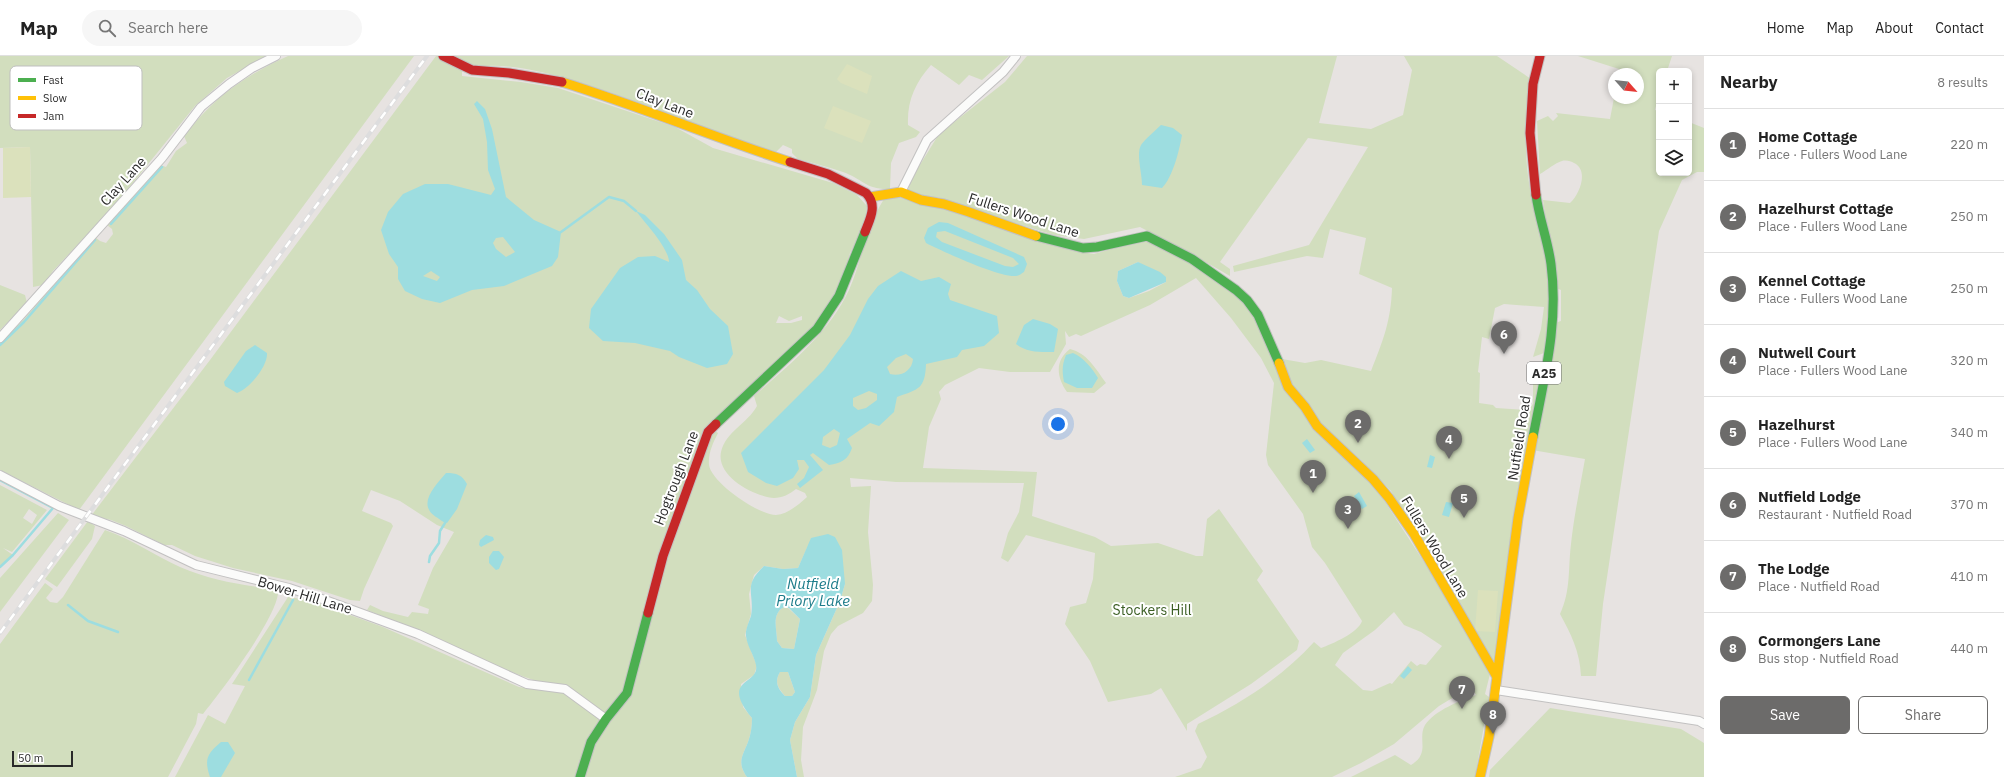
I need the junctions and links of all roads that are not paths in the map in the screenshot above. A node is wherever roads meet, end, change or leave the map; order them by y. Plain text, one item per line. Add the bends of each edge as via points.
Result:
1 (276, 56) edge
2 (443, 56) edge
3 (1016, 56) edge
4 (1540, 56) edge
5 (901, 192) junction
6 (870, 198) junction
7 (0, 338) edge
8 (0, 475) edge
9 (1497, 677) junction
10 (1496, 690) junction
11 (606, 719) junction
12 (1704, 724) edge
13 (580, 777) edge
14 (1480, 777) edge

1 - 7 street, Clay Lane via 252,68 201,107 162,158
2 - 6 street, Clay Lane via 472,70 555,80 611,97 733,143 840,178
3 - 5 street via 1003,72 927,140
4 - 9 street, Nutfield Road / A25 via 1534,84 1530,133 1537,202 1551,263 1553,333 1518,518
5 - 6 street
5 - 9 street, Fullers Wood Lane via 921,200 969,212 1039,237 1083,248 1147,236 1192,259 1236,290 1258,315 1288,386 1317,426 1373,479 1414,534
6 - 11 street, Hogtrough Lane via 873,205 872,214 830,312 817,329 779,367 708,432 663,556 627,693
8 - 11 street, Bower Hill Lane via 59,506 124,530 196,565 289,588 332,602 418,634 527,684 565,689
9 - 10 street, Nutfield Road / A25
10 - 12 street via 1699,721
10 - 14 street, Nutfield Road / A25
11 - 13 street, Hogtrough Lane via 591,742

